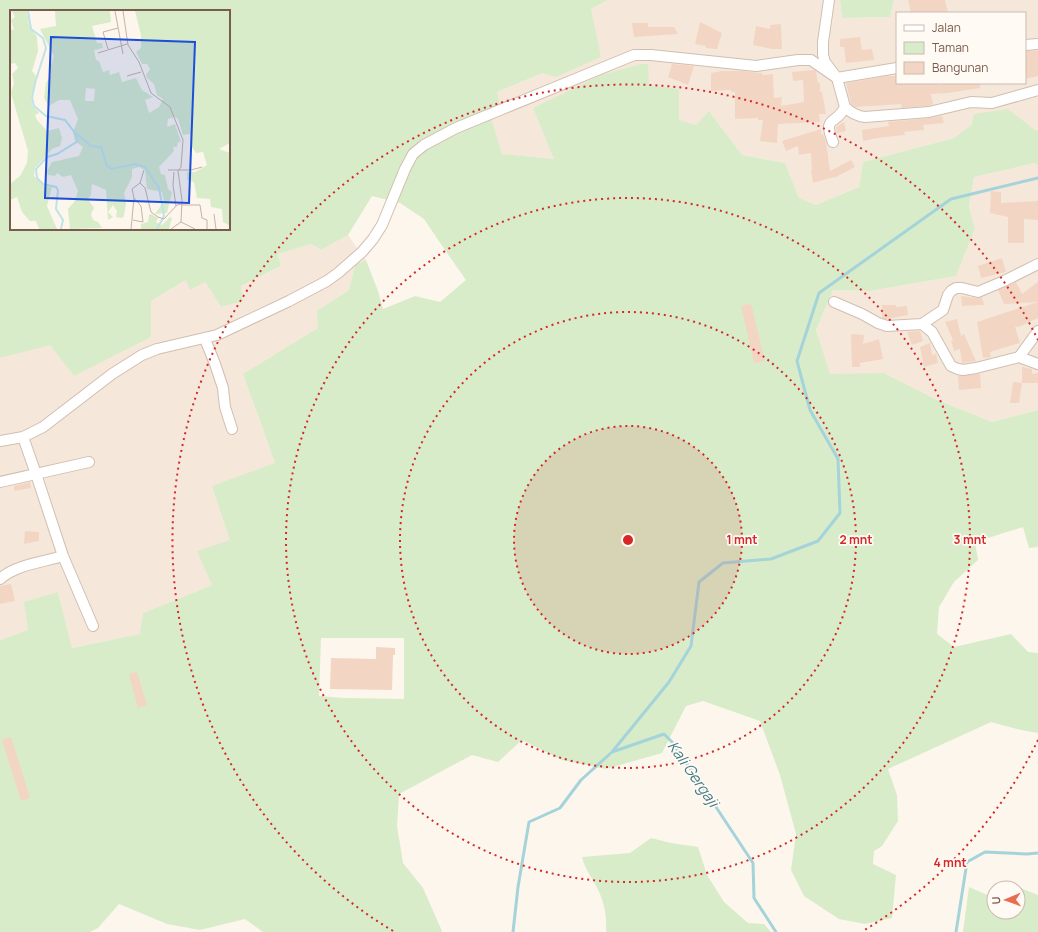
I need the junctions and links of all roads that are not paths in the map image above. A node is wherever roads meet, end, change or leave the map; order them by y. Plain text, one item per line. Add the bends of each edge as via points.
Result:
1 (830, 0) edge
2 (1038, 44) edge
3 (1026, 45) edge
4 (896, 68) edge
5 (837, 78) junction
6 (1038, 90) edge
7 (844, 107) junction
8 (833, 142) dead end
9 (1038, 264) edge
10 (834, 302) dead end
11 (922, 324) junction
12 (1038, 331) edge
13 (205, 339) junction
14 (1019, 357) junction
15 (1038, 364) edge
16 (232, 429) dead end
17 (23, 436) junction
18 (0, 441) edge
19 (89, 462) dead end
20 (36, 474) junction
21 (0, 482) edge
22 (63, 556) junction
23 (0, 579) edge
24 (93, 626) dead end

1 - 5 street via 823,55
2 - 3 street
4 - 5 street
5 - 7 street
5 - 13 street via 811,60 756,66 651,55 634,56 456,128 424,145 413,154 382,225 362,252 338,273 289,301
6 - 7 street via 992,103 971,102 929,112 858,117
7 - 8 street via 841,114 828,127
9 - 11 street via 978,292 956,288 948,295 943,310
10 - 11 street via 887,326
11 - 14 street via 932,332 951,366 958,369 969,370
12 - 14 street
13 - 16 street via 223,388 225,407
13 - 17 street via 157,349 142,355 112,374 43,426
14 - 15 street
17 - 18 street
17 - 20 street
19 - 20 street
20 - 21 street
20 - 22 street
22 - 23 street via 16,569
22 - 24 street

